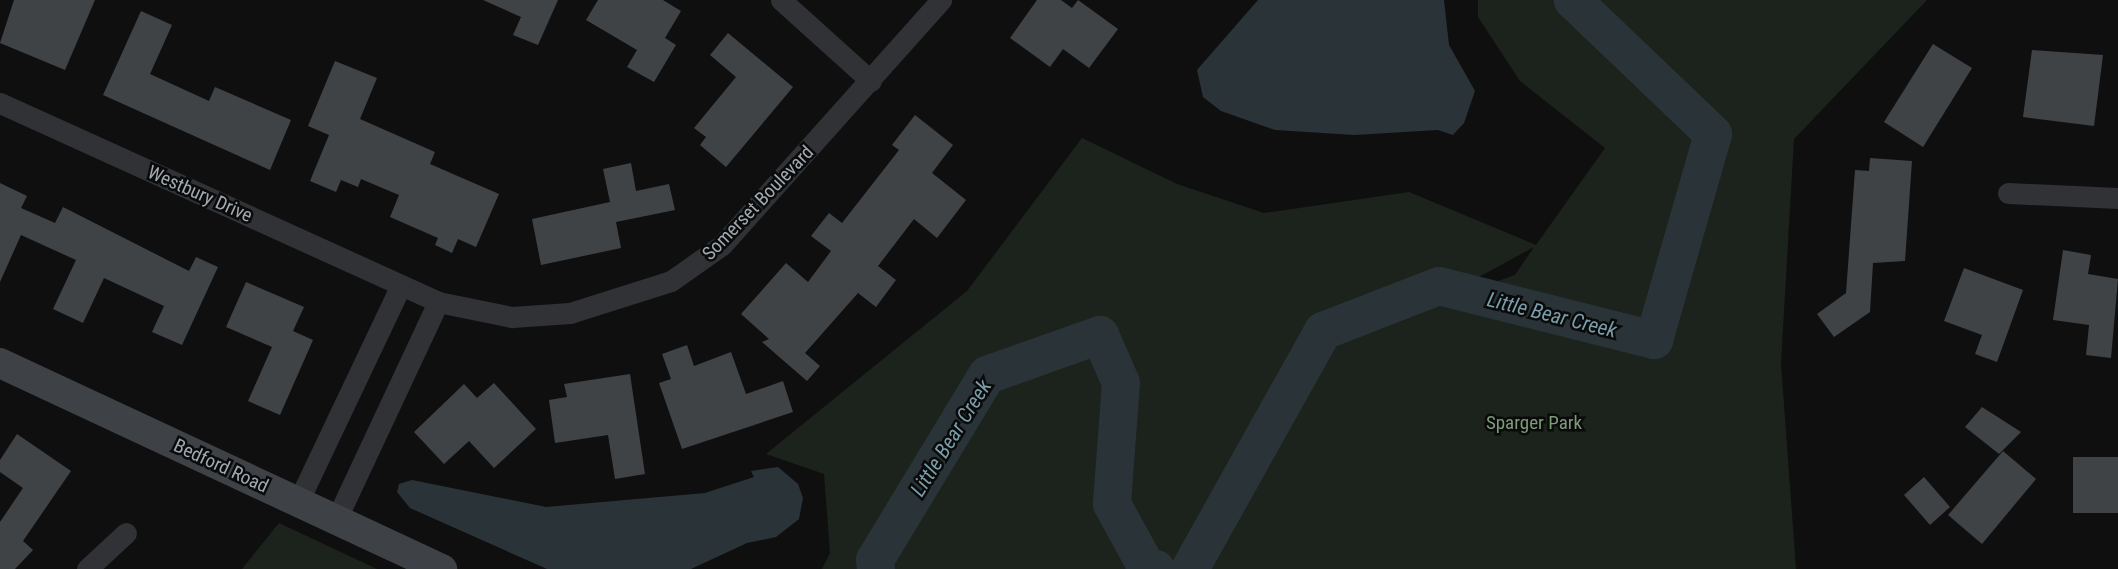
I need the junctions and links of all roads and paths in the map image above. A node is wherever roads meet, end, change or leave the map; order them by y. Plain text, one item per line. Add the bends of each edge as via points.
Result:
1 (781, 0) edge
2 (942, 0) edge
3 (871, 81) junction
4 (0, 103) edge
5 (2008, 193) dead end
6 (2118, 198) edge
7 (401, 285) junction
8 (438, 302) junction
9 (0, 363) edge
10 (298, 502) junction
11 (336, 520) junction
12 (126, 533) dead end
13 (87, 569) edge
14 (442, 569) edge

1 - 3 street
2 - 3 street, Somerset Boulevard
3 - 8 street, Somerset Boulevard via 722,245 671,281 570,313 512,317
4 - 7 street, Westbury Drive
5 - 6 street
7 - 8 street, Somerset Boulevard
7 - 10 street
8 - 11 street
9 - 10 street, Bedford Road
10 - 11 street, Bedford Road
11 - 14 street, Bedford Road
12 - 13 street

